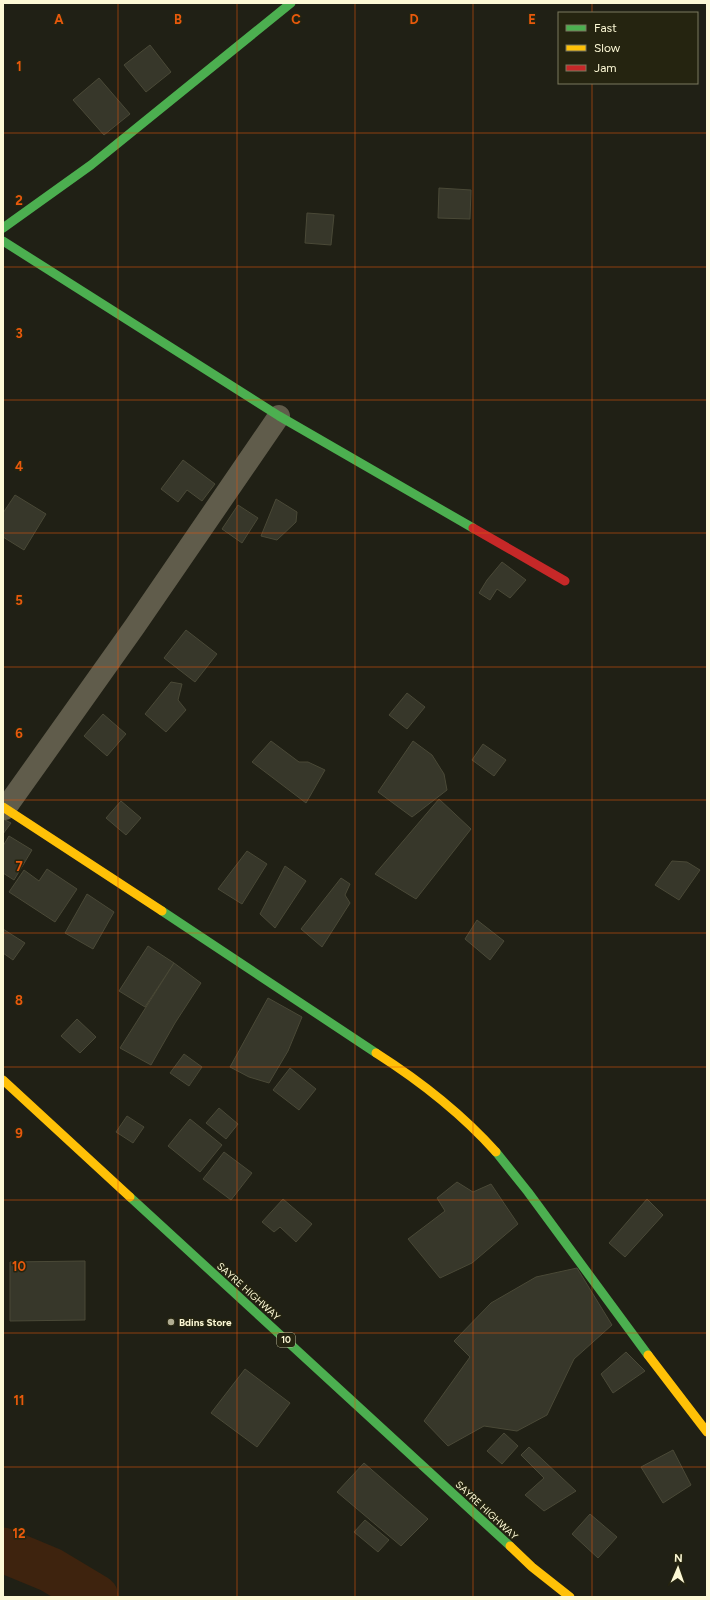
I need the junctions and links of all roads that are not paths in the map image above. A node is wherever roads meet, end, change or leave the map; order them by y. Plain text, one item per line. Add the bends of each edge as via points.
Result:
1 (290, 3) edge
2 (3, 228) edge
3 (3, 241) edge
4 (279, 416) junction
5 (566, 581) dead end
6 (4, 808) edge
7 (3, 1080) edge
8 (707, 1432) edge
9 (570, 1597) edge

1 - 2 main road via 90,164
3 - 4 main road
4 - 5 main road
4 - 6 street via 135,626
6 - 8 main road via 382,1056 440,1099 472,1127 503,1162
7 - 9 main road, SAYRE HIGHWAY / 10 via 532,1567

